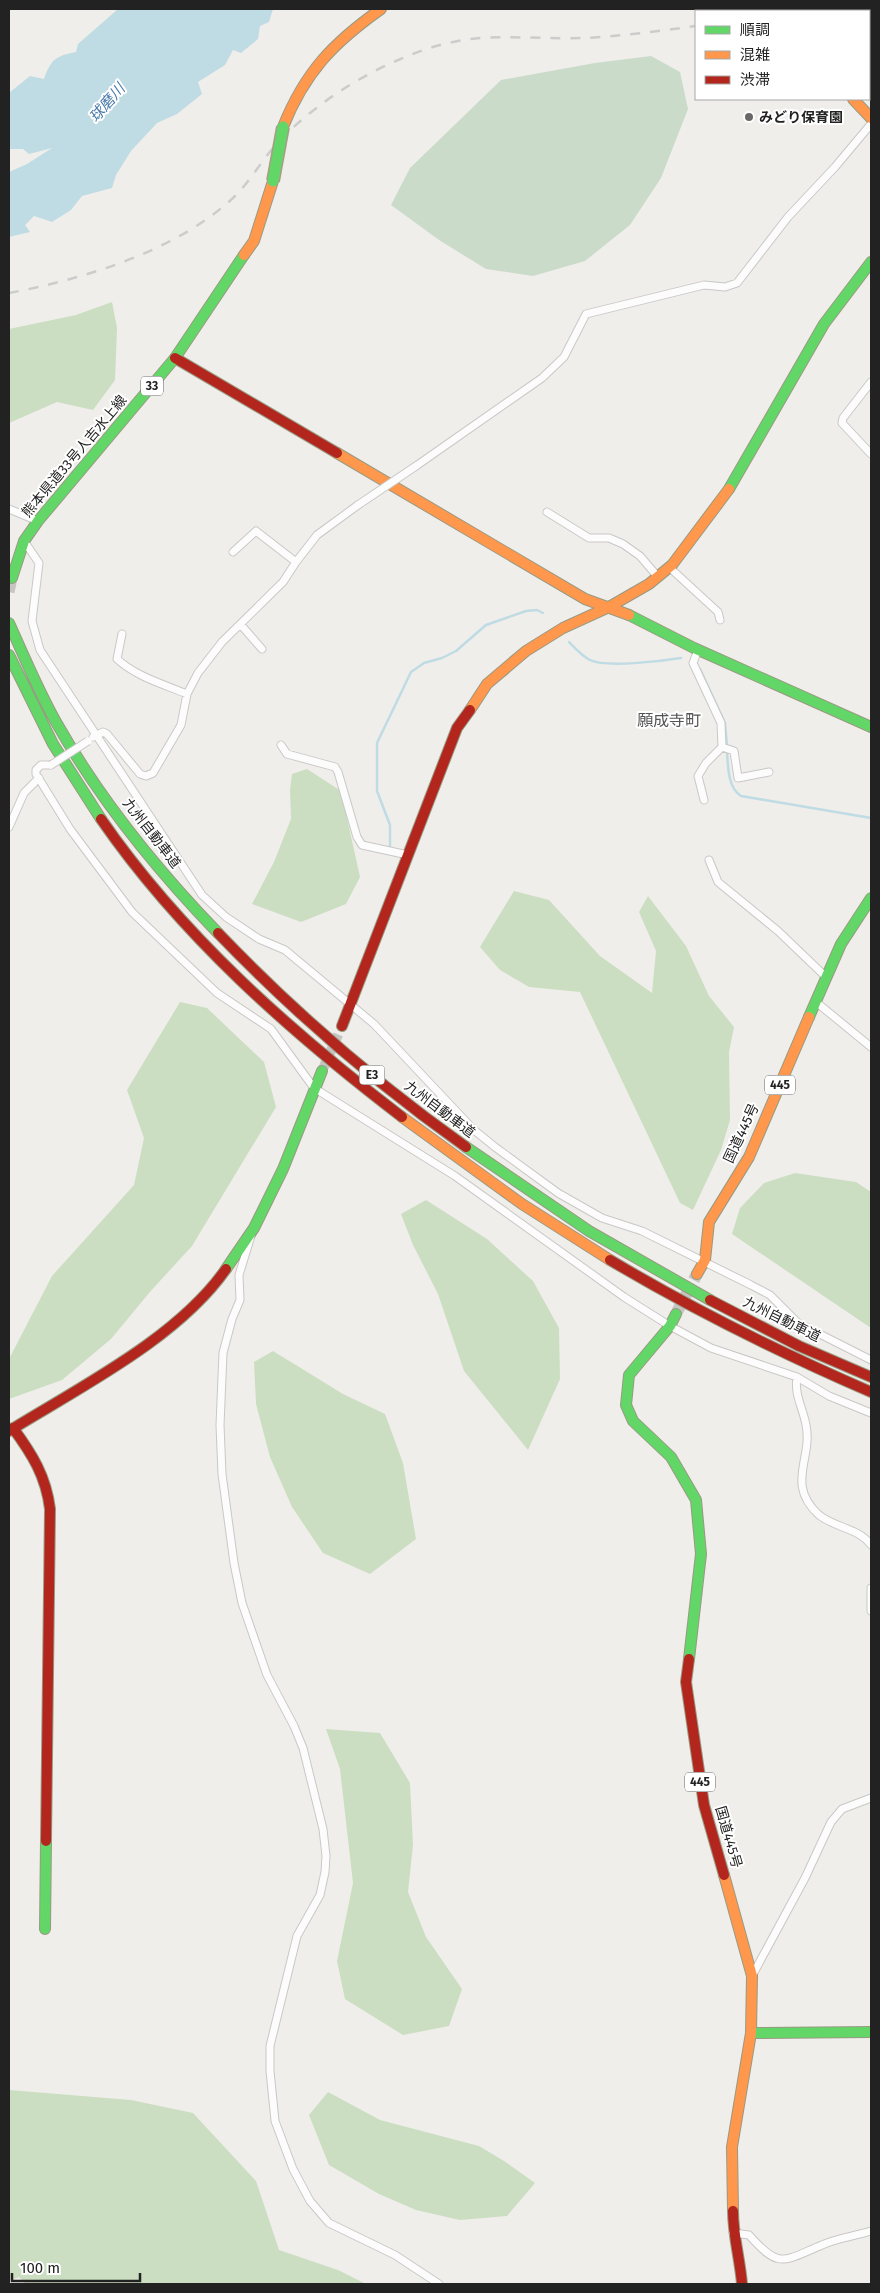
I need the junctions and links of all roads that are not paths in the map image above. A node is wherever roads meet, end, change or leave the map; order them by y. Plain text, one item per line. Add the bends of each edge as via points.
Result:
1 (381, 9) edge
2 (854, 100) edge
3 (871, 118) edge
4 (871, 124) edge
5 (871, 262) edge
6 (175, 358) junction
7 (871, 382) edge
8 (871, 454) edge
9 (9, 509) edge
10 (547, 512) dead end
11 (38, 521) junction
12 (24, 542) junction
13 (233, 552) dead end
14 (296, 562) junction
15 (669, 567) junction
16 (658, 577) junction
17 (12, 578) dead end
18 (609, 607) junction
19 (720, 620) dead end
20 (9, 623) edge
21 (241, 625) junction
22 (122, 634) dead end
23 (262, 649) dead end
24 (698, 650) junction
25 (9, 655) edge
26 (187, 694) junction
27 (871, 727) edge
28 (95, 735) junction
29 (281, 745) dead end
30 (722, 747) junction
31 (769, 772) dead end
32 (38, 778) junction
33 (704, 800) dead end
34 (9, 826) edge
35 (408, 855) junction
36 (709, 860) dead end
37 (871, 898) edge
38 (826, 977) junction
39 (816, 1002) junction
40 (351, 1005) junction
41 (342, 1026) tunnel mouth
42 (871, 1047) edge
43 (322, 1071) tunnel mouth
44 (314, 1088) junction
45 (254, 1228) junction
46 (705, 1260) junction
47 (697, 1274) tunnel mouth
48 (676, 1314) tunnel mouth
49 (670, 1326) junction
50 (871, 1360) edge
51 (797, 1377) junction
52 (871, 1377) edge
53 (871, 1392) edge
54 (871, 1414) edge
55 (11, 1429) edge
56 (871, 1546) edge
57 (871, 1588) edge
58 (871, 1611) edge
59 (871, 1798) edge
60 (45, 1929) dead end
61 (752, 1976) junction
62 (871, 2032) edge
63 (751, 2033) junction
64 (871, 2231) edge
65 (734, 2234) junction
66 (439, 2284) edge
67 (742, 2284) edge

1 - 6 main road, 熊本県道33号人吉水上線 / 33, bridge via 346,33 314,66 291,103 273,181 254,241
2 - 3 main road
4 - 14 street, bridge via 788,217 737,283 725,287 704,285 586,314 559,364 317,535
5 - 15 main road via 824,324 726,494
6 - 11 main road, 熊本県道33号人吉水上線 / 33
6 - 18 main road via 585,598
7 - 8 street via 842,423
9 - 11 street
10 - 16 street via 588,538 609,538 622,544 640,556
11 - 12 main road, 熊本県道33号人吉水上線 / 33
12 - 17 main road, 熊本県道33号人吉水上線 / 33
12 - 28 street via 39,562 32,621 40,650
13 - 14 street via 256,531
14 - 21 street via 283,582
15 - 16 main road
15 - 19 street via 718,612
16 - 18 main road
18 - 24 main road
18 - 35 main road via 563,628 526,651 487,684 457,728
20 - 52 main road, 九州自動車道 / E3 via 64,735 120,818 207,923 249,967 311,1022 431,1123 592,1232 722,1307
21 - 23 street
21 - 26 street via 222,642 198,673
22 - 26 street via 118,659 125,667
24 - 27 main road
24 - 30 street via 692,663 722,723
25 - 53 main road, 九州自動車道 / E3 via 53,743 106,827 197,935 236,976 301,1034 422,1133 504,1192 617,1265 763,1344
26 - 28 street via 181,725 150,775 140,774 107,734
28 - 32 street, bridge via 50,765 41,765 35,772
28 - 40 street via 202,895 226,917 259,939 285,950
29 - 35 street via 287,754 335,767 362,845
30 - 31 street via 734,751 738,778
30 - 33 street via 698,776
32 - 34 street via 24,793
32 - 44 street via 70,829 132,912 216,993 271,1029
35 - 40 main road
36 - 38 street via 723,887 778,931
37 - 38 main road, 国道445号 / 445 via 841,944
38 - 39 main road, 国道445号 / 445
39 - 42 street
39 - 46 main road, 国道445号 / 445 via 748,1156 709,1222
40 - 41 main road
40 - 46 street via 381,1030 474,1130 550,1188 602,1218
43 - 44 main road
44 - 45 main road via 283,1168
44 - 49 street via 455,1176 624,1298
45 - 55 main road via 216,1283 182,1318 136,1352
45 - 66 street via 238,1275 240,1300 223,1353 222,1474 242,1603 267,1675 303,1748 323,1829 326,1856 320,1895 297,1936 270,2046 276,2121 310,2201 329,2224 395,2256
46 - 47 main road, 国道445号 / 445
46 - 50 street via 770,1295 798,1323
48 - 49 main road, 国道445号 / 445
49 - 51 street via 711,1348
49 - 61 main road, 国道445号 / 445 via 629,1375 626,1405 633,1421 671,1457 696,1500 701,1554 686,1682 704,1805
51 - 54 street via 829,1396
51 - 56 street via 795,1390 807,1426 802,1477 806,1498 820,1515 862,1536
55 - 60 main road via 41,1469 49,1487
57 - 58 street
59 - 61 street via 842,1809 831,1822
61 - 63 main road, 国道445号 / 445
62 - 63 main road
63 - 65 main road, 国道445号 / 445 via 732,2147
64 - 65 street via 824,2244 784,2260 764,2252 749,2235
65 - 67 main road, 国道445号 / 445

